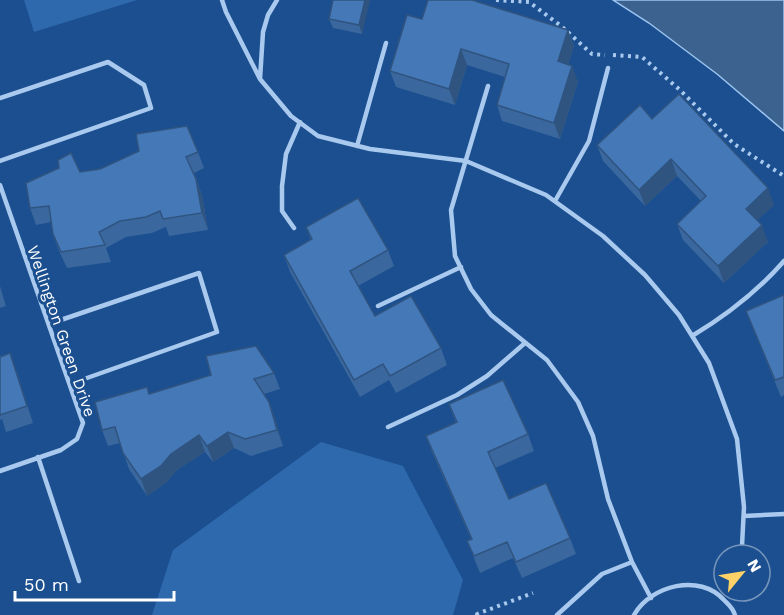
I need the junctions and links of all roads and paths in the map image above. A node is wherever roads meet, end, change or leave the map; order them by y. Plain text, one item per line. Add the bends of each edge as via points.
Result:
1 (222, 0) edge
2 (277, 0) edge
3 (496, 0) edge
4 (386, 43) dead end
5 (608, 68) dead end
6 (260, 79) junction
7 (488, 86) dead end
8 (0, 98) edge
9 (300, 122) junction
10 (357, 146) junction
11 (0, 160) edge
12 (466, 161) junction
13 (784, 176) edge
14 (0, 184) edge
15 (555, 201) junction
16 (8, 206) junction
17 (0, 209) edge
18 (294, 228) dead end
19 (784, 261) edge
20 (461, 267) junction
21 (378, 306) dead end
22 (49, 324) junction
23 (692, 336) junction
24 (525, 343) junction
25 (70, 384) junction
26 (388, 427) dead end
27 (38, 458) junction
28 (0, 471) edge
29 (784, 514) edge
30 (744, 516) junction
31 (742, 543) edge
32 (632, 562) junction
33 (79, 581) dead end
34 (712, 591) edge
35 (533, 593) dead end
36 (651, 598) junction
37 (477, 615) edge
38 (557, 615) edge
39 (634, 615) edge

1 - 6 lane
2 - 6 lane via 263,32
3 - 13 path via 529,2 592,54 642,57 734,144
4 - 10 lane
5 - 15 lane via 589,141
6 - 9 lane
7 - 12 lane
8 - 11 lane via 108,62 144,85 151,108
9 - 10 lane via 318,136
9 - 18 lane via 286,154 282,186 282,211
10 - 12 lane
12 - 15 lane
12 - 20 lane via 451,210 455,256
14 - 16 lane, Wellington Green Drive
15 - 23 lane via 603,236 645,275
16 - 17 lane
16 - 22 lane, Wellington Green Drive
19 - 23 lane via 729,312
20 - 21 lane
20 - 24 lane via 471,289 491,315
22 - 25 lane, Wellington Green Drive
22 - 25 lane via 199,273 217,332
23 - 30 lane via 709,363 737,439
24 - 26 lane via 487,376 457,395
24 - 32 lane via 547,360 578,402 593,436 609,499
25 - 27 lane, Wellington Green Drive via 83,423 77,439
27 - 28 lane, Wellington Green Drive
27 - 33 lane
29 - 30 lane
30 - 31 lane
32 - 36 lane
32 - 38 lane via 602,574
34 - 36 lane via 677,585
35 - 37 path
36 - 39 lane

